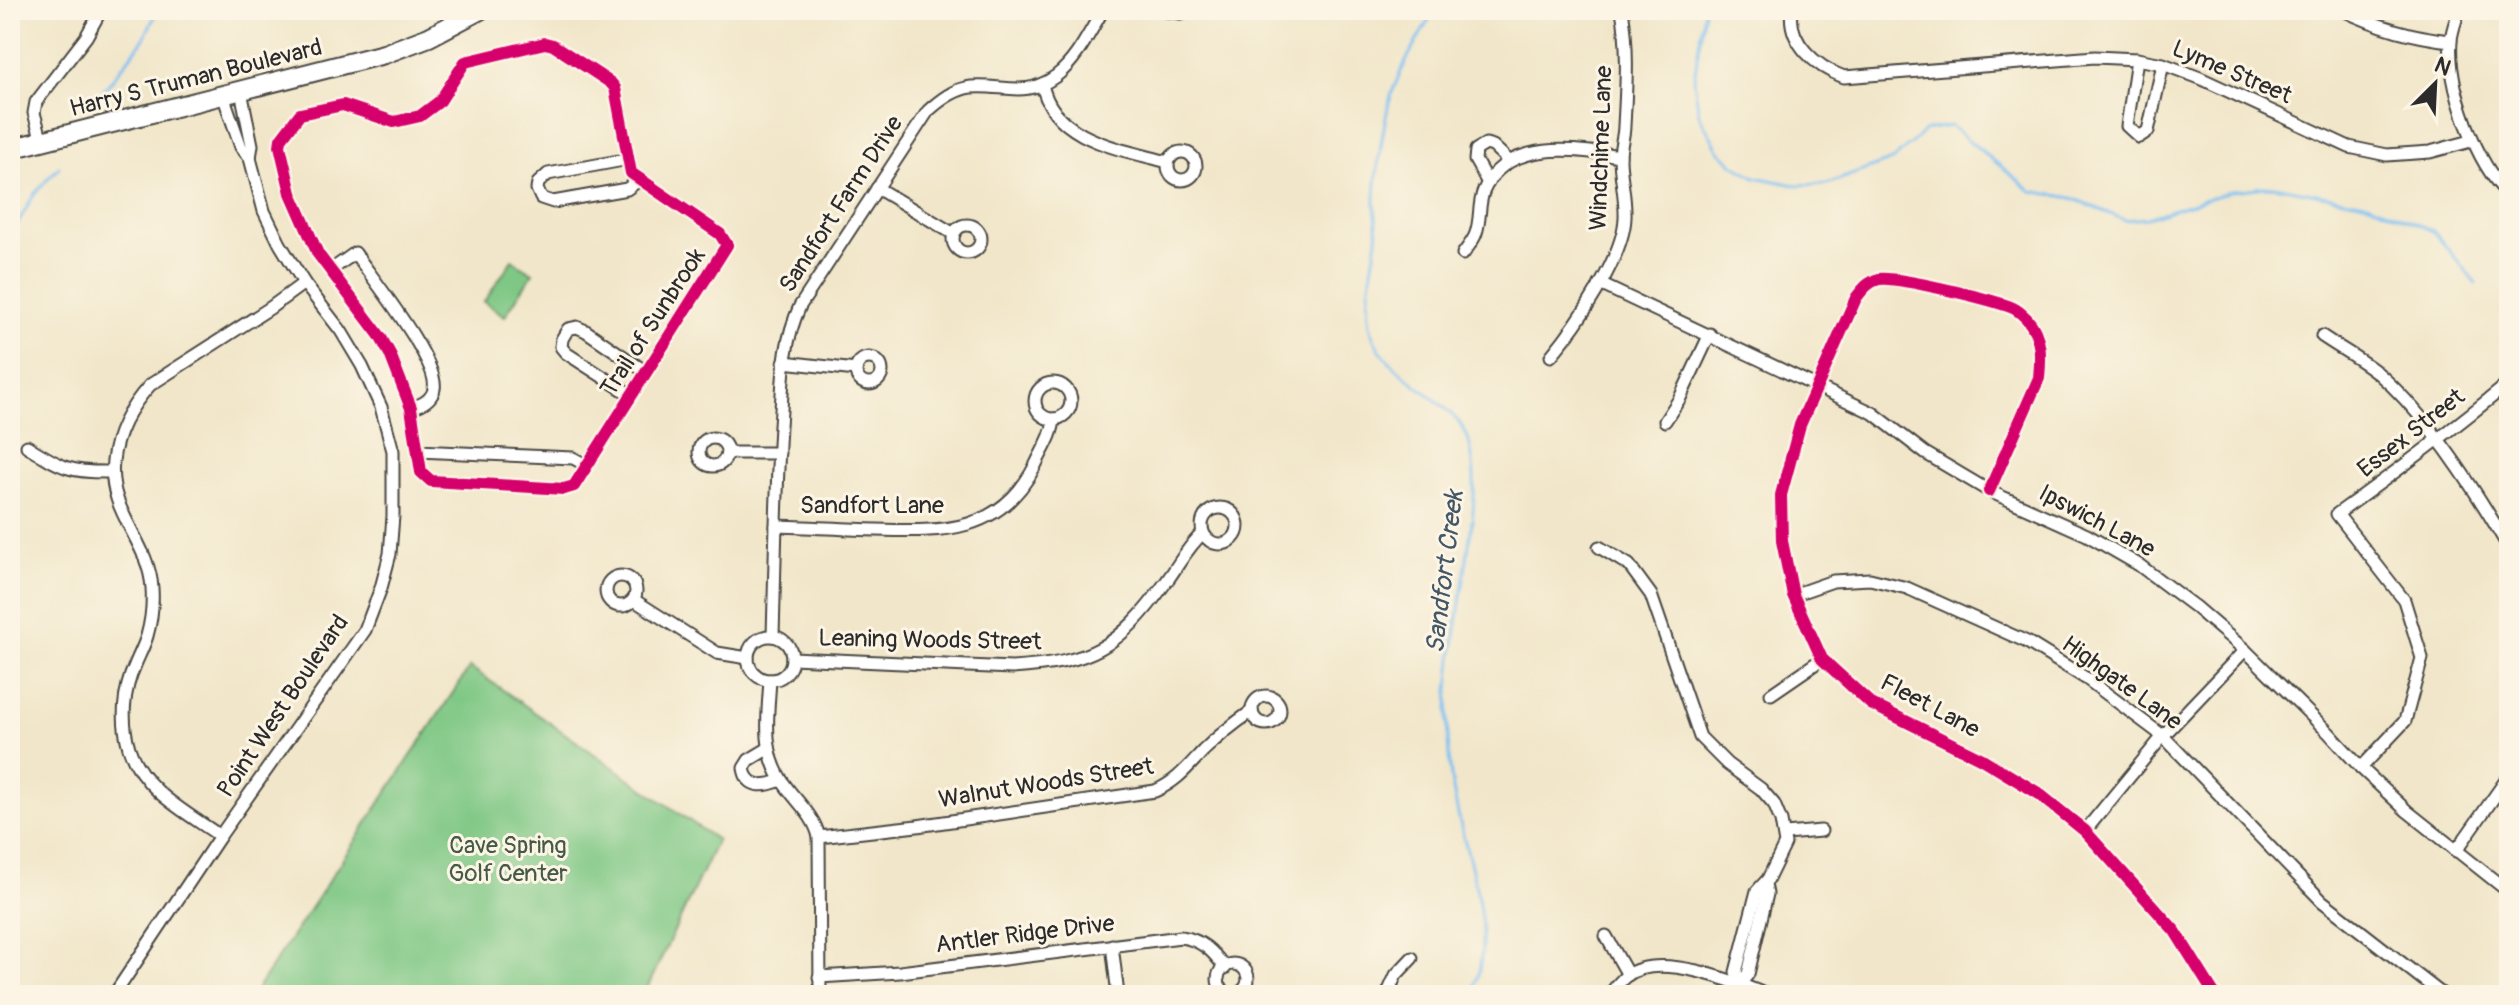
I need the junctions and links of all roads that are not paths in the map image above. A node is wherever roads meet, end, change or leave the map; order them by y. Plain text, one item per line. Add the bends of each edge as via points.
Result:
1 (101, 10) edge
2 (480, 10) edge
3 (1103, 10) edge
4 (1160, 10) edge
5 (1224, 10) edge
6 (1622, 10) edge
7 (1792, 10) edge
8 (2343, 10) edge
9 (2459, 10) edge
10 (2451, 41) junction
11 (2137, 59) junction
12 (2163, 64) junction
13 (1042, 84) junction
14 (232, 93) junction
15 (42, 141) junction
16 (2471, 141) junction
17 (10, 149) edge
18 (1620, 156) junction
19 (250, 158) junction
20 (629, 159) junction
21 (1509, 161) junction
22 (1168, 162) dead end
23 (639, 180) junction
24 (1488, 183) junction
25 (877, 188) junction
26 (2509, 195) edge
27 (954, 234) dead end
28 (1463, 254) dead end
29 (331, 270) junction
30 (304, 283) junction
31 (1600, 284) junction
32 (1710, 334) junction
33 (2322, 336) dead end
34 (1551, 356) dead end
35 (784, 362) junction
36 (856, 370) dead end
37 (646, 372) junction
38 (2509, 383) edge
39 (1818, 385) junction
40 (631, 395) junction
41 (411, 408) junction
42 (1054, 419) dead end
43 (1665, 421) dead end
44 (2437, 441) junction
45 (27, 446) dead end
46 (418, 451) junction
47 (727, 453) dead end
48 (779, 453) junction
49 (586, 465) junction
50 (112, 472) junction
51 (1989, 491) junction
52 (776, 526) junction
53 (1203, 533) dead end
54 (1599, 547) dead end
55 (2509, 548) edge
56 (1793, 595) junction
57 (634, 600) dead end
58 (773, 636) junction
59 (2245, 650) junction
60 (748, 658) junction
61 (792, 658) junction
62 (1822, 659) junction
63 (770, 680) junction
64 (1771, 694) dead end
65 (1252, 711) dead end
66 (2163, 736) junction
67 (769, 748) junction
68 (2361, 768) junction
69 (2509, 776) edge
70 (781, 780) junction
71 (1821, 831) dead end
72 (2085, 831) junction
73 (1785, 834) junction
74 (220, 836) junction
75 (819, 837) junction
76 (2456, 851) junction
77 (2509, 892) edge
78 (1606, 936) dead end
79 (1112, 945) junction
80 (1412, 958) dead end
81 (1225, 968) dead end
82 (1628, 975) junction
83 (819, 977) junction
84 (1739, 990) edge
85 (2436, 993) edge
86 (114, 995) edge
87 (820, 995) edge
88 (1118, 995) edge
89 (1387, 995) edge
90 (1609, 995) edge
91 (1767, 995) edge
92 (2215, 995) edge

1 - 15 street via 36,102
2 - 14 main road, Harry S Truman Boulevard via 384,54
3 - 13 street via 1071,62
4 - 5 street
6 - 18 street, Windchime Lane via 1626,32
7 - 11 street, Lyme Street via 1803,50 1827,71 1844,77 2095,57
8 - 10 street via 2401,33
9 - 10 street
10 - 16 street via 2454,77
11 - 12 street, Lyme Street
11 - 12 street via 2127,126 2139,137 2148,131
12 - 16 street, Lyme Street via 2349,147 2408,155
13 - 22 street via 1048,105 1068,128
13 - 25 street, Sandfort Farm Drive via 1026,90 971,87 940,100
14 - 15 main road, Harry S Truman Boulevard
14 - 19 street, Point West Boulevard via 241,147
14 - 19 street, Point West Boulevard via 246,108
15 - 17 main road, Harry S Truman Boulevard
16 - 26 street
18 - 21 street via 1585,150 1538,152
18 - 31 street, Windchime Lane via 1623,234
19 - 30 street, Point West Boulevard via 264,211
20 - 23 street, Trail of Sunbrook via 631,173
20 - 23 street via 548,174 538,183 538,193 553,202 627,189
20 - 29 street, Trail of Sunbrook via 615,88 545,43 471,58 431,110 405,120 394,122 343,105 307,111 295,118 280,146 291,193 318,254
21 - 24 street
21 - 24 street via 1493,146 1476,150 1475,160
23 - 37 street, Trail of Sunbrook via 720,234 727,245
24 - 28 street via 1476,233
25 - 27 street
25 - 35 street, Sandfort Farm Drive via 800,306
29 - 41 street, Trail of Sunbrook via 380,336
29 - 41 street via 355,253 422,350 435,385 433,394
30 - 50 street via 150,385 124,421
30 - 74 street, Point West Boulevard via 348,343 381,407 393,451 390,554 365,630
31 - 32 street, Ipswich Lane
31 - 34 street, Windchime Lane
32 - 39 street, Ipswich Lane
32 - 43 street
33 - 44 street via 2378,373
35 - 36 street
35 - 48 street, Sandfort Farm Drive
37 - 40 street, Trail of Sunbrook
37 - 40 street via 586,331 568,329 561,347 566,353
38 - 44 street, Essex Street
39 - 51 street, Ipswich Lane via 1873,413 1925,453
39 - 51 street, Fleet Lane via 1856,298 1878,279 1902,280 2014,308 2038,338 2039,378
39 - 56 street, Fleet Lane via 1800,425 1781,495 1782,541
40 - 49 street, Trail of Sunbrook
41 - 46 street, Trail of Sunbrook
42 - 52 street, Sandfort Lane via 1031,474 1016,495 983,518 942,531
44 - 55 street
44 - 68 street, Essex Street via 2337,514 2404,600 2422,658 2405,721
45 - 50 street via 76,472
46 - 49 street via 573,458
46 - 49 street, Trail of Sunbrook via 421,472 431,481 564,489 574,486
47 - 48 street
48 - 52 street, Sandfort Farm Drive
50 - 74 street via 117,503 143,552 152,586 147,636 125,700 130,749 154,789
51 - 59 street, Ipswich Lane via 2128,559
52 - 58 street, Sandfort Farm Drive
53 - 61 street, Leaning Woods Street via 1141,614 1103,649 1079,660 1012,668
54 - 73 street via 1629,565 1651,595 1700,737 1761,789 1774,804
56 - 62 street, Fleet Lane
56 - 66 street, Highgate Lane via 1833,581 1870,579 1907,588 2027,642
57 - 60 street via 708,648
58 - 60 street via 756,642
58 - 61 street via 788,646
59 - 66 street
59 - 68 street, Ipswich Lane
60 - 63 street via 752,671
61 - 63 street via 783,676
62 - 64 street
62 - 72 street, Fleet Lane via 1871,704 1982,759 2038,793
63 - 67 street
65 - 75 street, Walnut Woods Street via 1169,785 1155,791
66 - 72 street
66 - 85 street, Highgate Lane via 2322,901
67 - 70 street
67 - 70 street via 749,760 745,776 760,786
68 - 76 street, Ipswich Lane
69 - 76 street
70 - 75 street
71 - 73 street
72 - 92 street, Fleet Lane via 2175,931
73 - 84 street via 1765,884 1748,974
74 - 86 street, Point West Boulevard
75 - 83 street
76 - 77 street, Ipswich Lane
78 - 82 street
79 - 81 street, Antler Ridge Drive via 1190,938 1213,951
79 - 83 street, Antler Ridge Drive
79 - 88 street
80 - 89 street
82 - 84 street via 1655,966 1673,967
82 - 90 street
83 - 87 street
84 - 91 street

